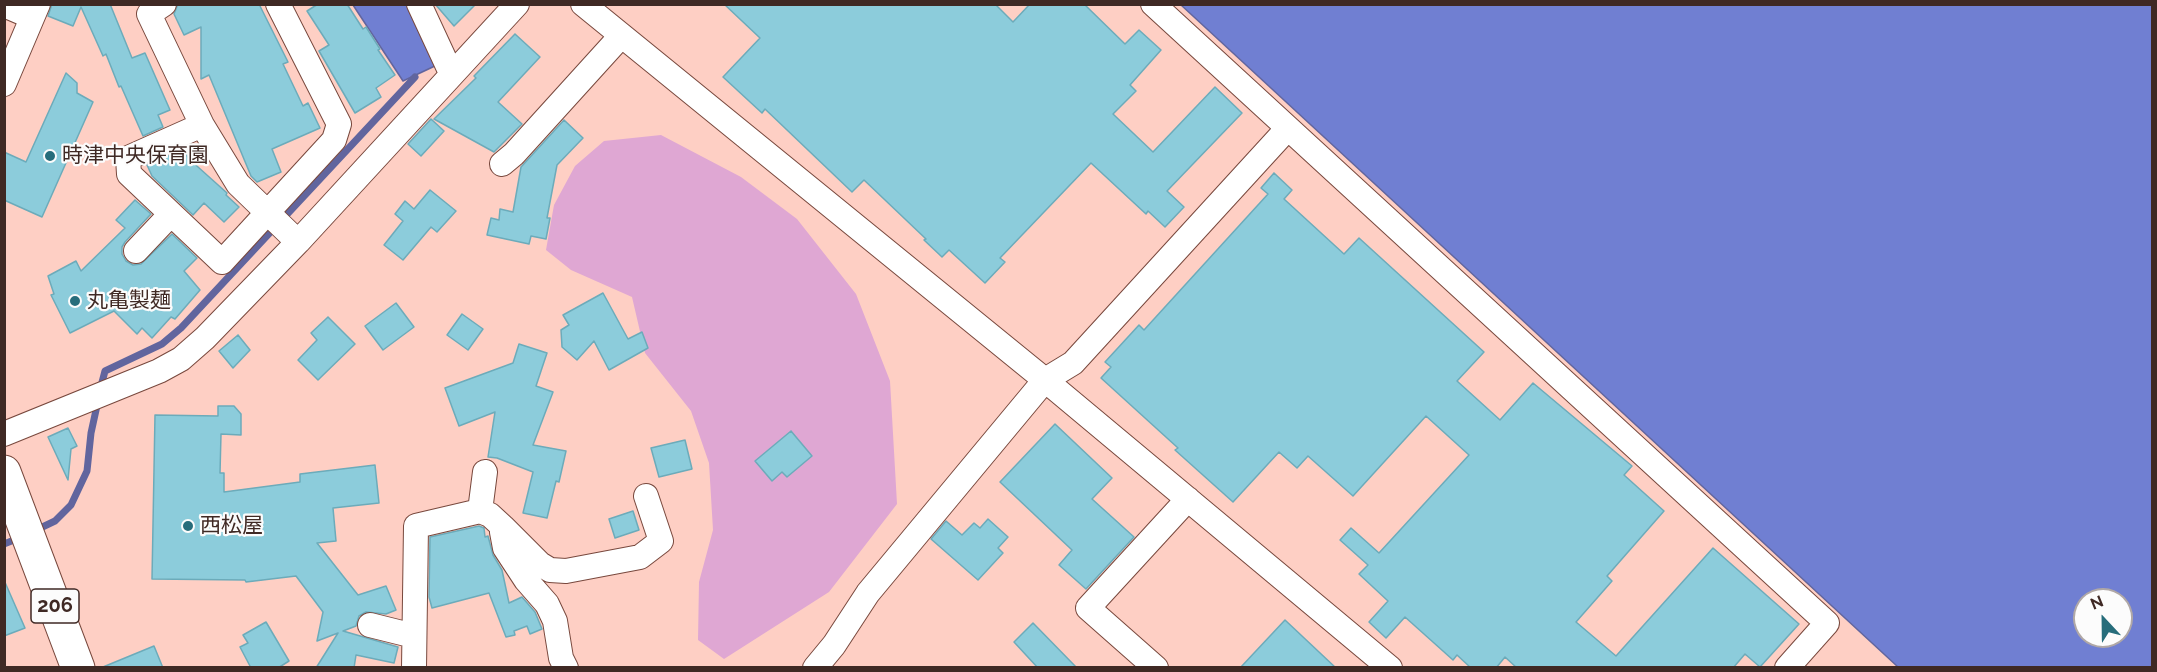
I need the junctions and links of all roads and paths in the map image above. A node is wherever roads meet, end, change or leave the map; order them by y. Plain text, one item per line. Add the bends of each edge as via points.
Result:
1 (164, 4) edge
2 (279, 4) edge
3 (419, 4) edge
4 (516, 4) edge
5 (583, 4) edge
6 (1153, 4) edge
7 (4, 5) edge
8 (35, 11) edge
9 (621, 36) junction
10 (451, 73) junction
11 (4, 84) edge
12 (202, 125) junction
13 (1288, 128) junction
14 (502, 164) dead end
15 (171, 214) junction
16 (282, 226) junction
17 (136, 251) dead end
18 (1045, 381) junction
19 (4, 434) edge
20 (4, 472) edge
21 (485, 472) dead end
22 (646, 496) dead end
23 (1188, 499) junction
24 (480, 511) junction
25 (503, 527) junction
26 (370, 624) dead end
27 (414, 636) junction
28 (78, 668) edge
29 (414, 668) edge
30 (566, 668) edge
31 (815, 668) edge
32 (1156, 668) edge
33 (1390, 668) edge
34 (1787, 668) edge

1 - 12 street via 150,14
2 - 16 street via 339,124 334,140
3 - 10 street
4 - 10 street
5 - 9 street
6 - 13 street
7 - 8 street
8 - 11 street
9 - 14 street
9 - 18 street
10 - 16 street
12 - 15 street via 128,158 129,174
12 - 16 street via 238,184
13 - 18 street via 1073,363
13 - 34 street via 1827,623
15 - 16 street via 222,262
15 - 17 street
16 - 19 street via 205,338 181,359
18 - 23 street
18 - 31 street via 868,593
20 - 28 highway, 206
21 - 24 street
22 - 25 street via 661,541 640,557 566,571 550,570
23 - 32 street via 1088,608
23 - 33 street
24 - 25 street
24 - 27 street via 416,526
25 - 30 street via 505,548 547,604 555,621
26 - 27 street
27 - 29 street

